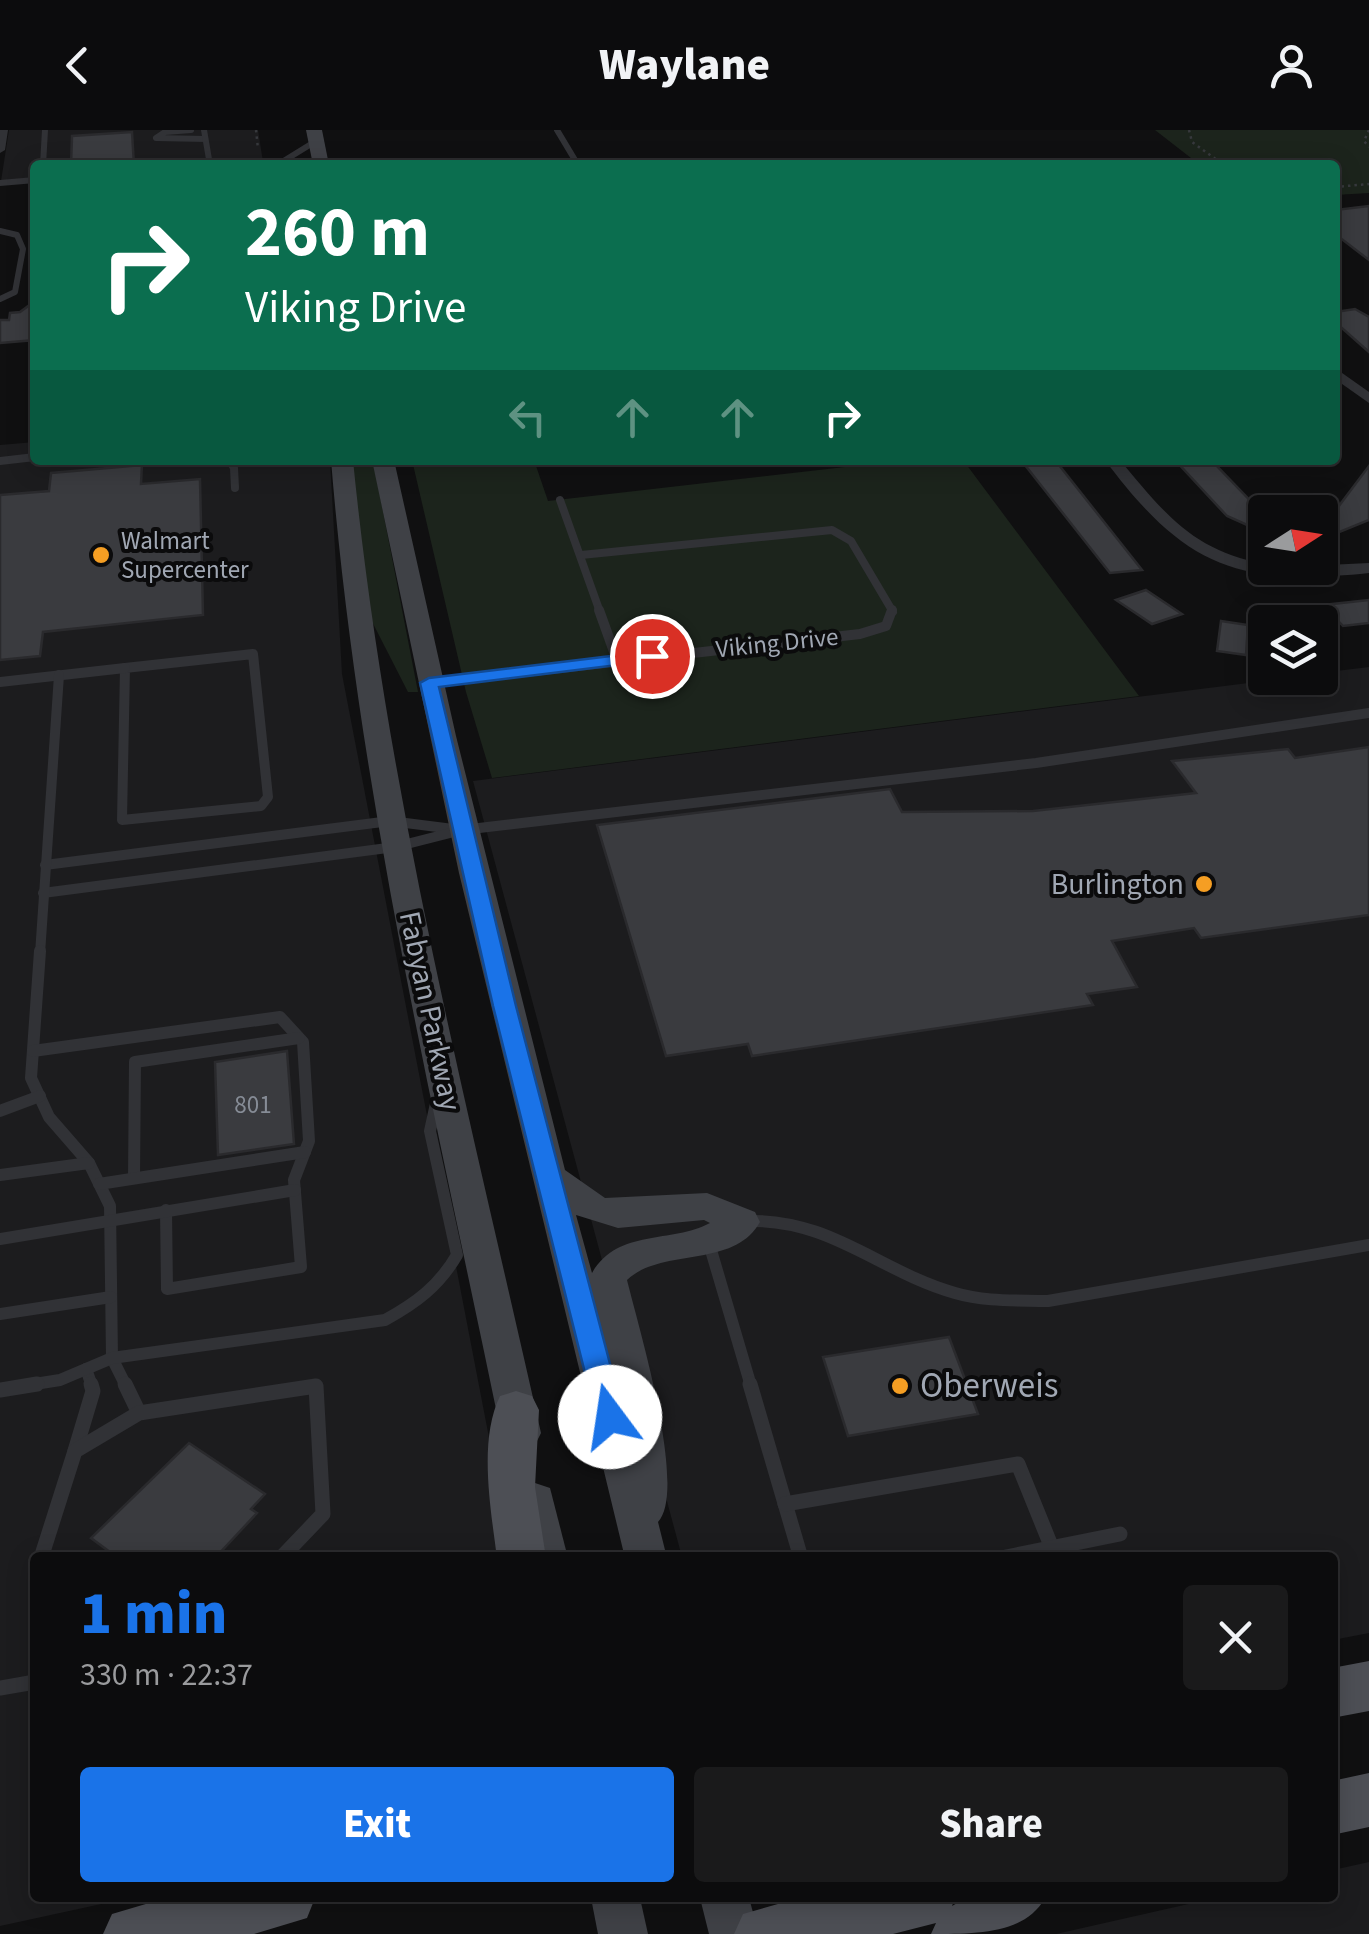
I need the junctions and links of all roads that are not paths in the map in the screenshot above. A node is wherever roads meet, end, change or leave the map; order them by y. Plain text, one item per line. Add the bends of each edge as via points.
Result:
1 (2, 130) edge
2 (46, 130) edge
3 (191, 130) edge
4 (204, 130) edge
5 (556, 130) edge
6 (165, 131) edge
7 (315, 135) edge
8 (206, 138) junction
9 (0, 150) edge
10 (43, 160) edge
11 (209, 160) edge
12 (288, 160) edge
13 (320, 160) edge
14 (575, 160) edge
15 (30, 180) edge
16 (0, 183) edge
17 (0, 231) edge
18 (0, 299) edge
19 (1340, 376) edge
20 (1369, 399) edge
21 (30, 458) edge
22 (0, 461) edge
23 (232, 465) edge
24 (343, 465) edge
25 (384, 465) edge
26 (1117, 465) edge
27 (235, 488) dead end
28 (560, 500) dead end
29 (580, 555) junction
30 (1369, 568) edge
31 (617, 660) junction
32 (124, 668) junction
33 (59, 676) junction
34 (0, 682) edge
35 (429, 683) junction
36 (1369, 713) edge
37 (462, 830) junction
38 (392, 834) junction
39 (45, 865) junction
40 (43, 894) junction
41 (298, 1038) junction
42 (33, 1051) junction
43 (443, 1070) junction
44 (40, 1096) junction
45 (0, 1110) edge
46 (306, 1152) junction
47 (89, 1162) junction
48 (0, 1175) edge
49 (548, 1177) junction
50 (134, 1178) junction
51 (99, 1184) junction
52 (294, 1185) junction
53 (166, 1210) junction
54 (110, 1220) junction
55 (725, 1231) junction
56 (0, 1239) edge
57 (1369, 1245) edge
58 (112, 1297) junction
59 (0, 1314) edge
60 (112, 1358) junction
61 (86, 1369) junction
62 (0, 1390) edge
63 (516, 1410) junction
64 (139, 1414) junction
65 (75, 1451) junction
66 (785, 1504) junction
67 (1120, 1534) dead end
68 (1052, 1548) junction
69 (42, 1552) edge
70 (287, 1552) edge
71 (521, 1552) edge
72 (546, 1552) edge
73 (644, 1552) edge
74 (646, 1552) edge
75 (799, 1552) edge
76 (1032, 1552) edge
77 (30, 1683) edge
78 (1369, 1686) edge
79 (0, 1688) edge
80 (1338, 1692) edge
81 (1369, 1800) edge
82 (1338, 1807) edge
83 (271, 1902) edge
84 (617, 1902) edge
85 (726, 1902) edge
86 (909, 1902) edge
87 (1011, 1902) edge
88 (132, 1934) edge
89 (623, 1934) edge
90 (734, 1934) edge
91 (763, 1934) edge
92 (960, 1934) edge

1 - 9 street
2 - 10 lane
3 - 6 lane
4 - 8 lane
5 - 14 lane
6 - 8 lane via 156,140
7 - 12 lane
7 - 13 main road
8 - 11 lane
15 - 16 lane
17 - 18 lane via 17,235 23,249 15,292
19 - 20 street
21 - 22 lane
23 - 27 lane
24 - 38 main road, Fabyan Parkway via 366,690
25 - 35 main road
26 - 30 street via 1182,537 1244,567
28 - 29 lane
29 - 31 lane
29 - 31 lane, Viking Drive via 832,530 851,540 893,612 886,626 860,634
31 - 35 lane, Viking Drive
32 - 32 lane via 122,820 262,806 268,797 253,654
32 - 33 lane
33 - 34 lane
33 - 39 lane
35 - 37 main road
36 - 37 lane via 1036,763
37 - 38 lane
37 - 38 lane
37 - 49 main road
38 - 39 lane
38 - 40 lane
38 - 43 main road, Fabyan Parkway
39 - 40 lane
40 - 42 lane
41 - 42 lane via 280,1017
41 - 46 lane
41 - 50 lane via 135,1062
42 - 44 lane via 31,1078
43 - 60 lane via 430,1131 457,1256 444,1280 385,1320
43 - 63 main road, Fabyan Parkway
44 - 45 lane
44 - 47 lane
46 - 50 lane
46 - 52 lane
47 - 48 lane
47 - 51 lane
49 - 55 main road via 596,1210 707,1206
49 - 73 main road
50 - 51 lane
51 - 54 lane
52 - 53 lane
52 - 53 lane via 301,1267 168,1289
53 - 54 lane
54 - 56 lane
54 - 58 lane
55 - 57 lane via 774,1217 835,1235 957,1294 1048,1301
55 - 66 lane
55 - 74 main road via 642,1252 618,1262 608,1278 646,1443
58 - 59 lane
58 - 60 lane
60 - 61 lane
60 - 64 lane
61 - 62 lane
61 - 65 lane via 94,1392
63 - 71 main road via 510,1488
63 - 72 main road, Fabyan Parkway
64 - 65 lane
64 - 70 lane via 316,1386 324,1514
65 - 69 lane
66 - 68 lane via 1018,1464
66 - 75 lane
67 - 68 lane
68 - 76 lane
77 - 79 lane
78 - 80 main road
81 - 82 main road
83 - 88 main road
84 - 89 main road
85 - 90 main road
86 - 91 main road
87 - 92 main road

